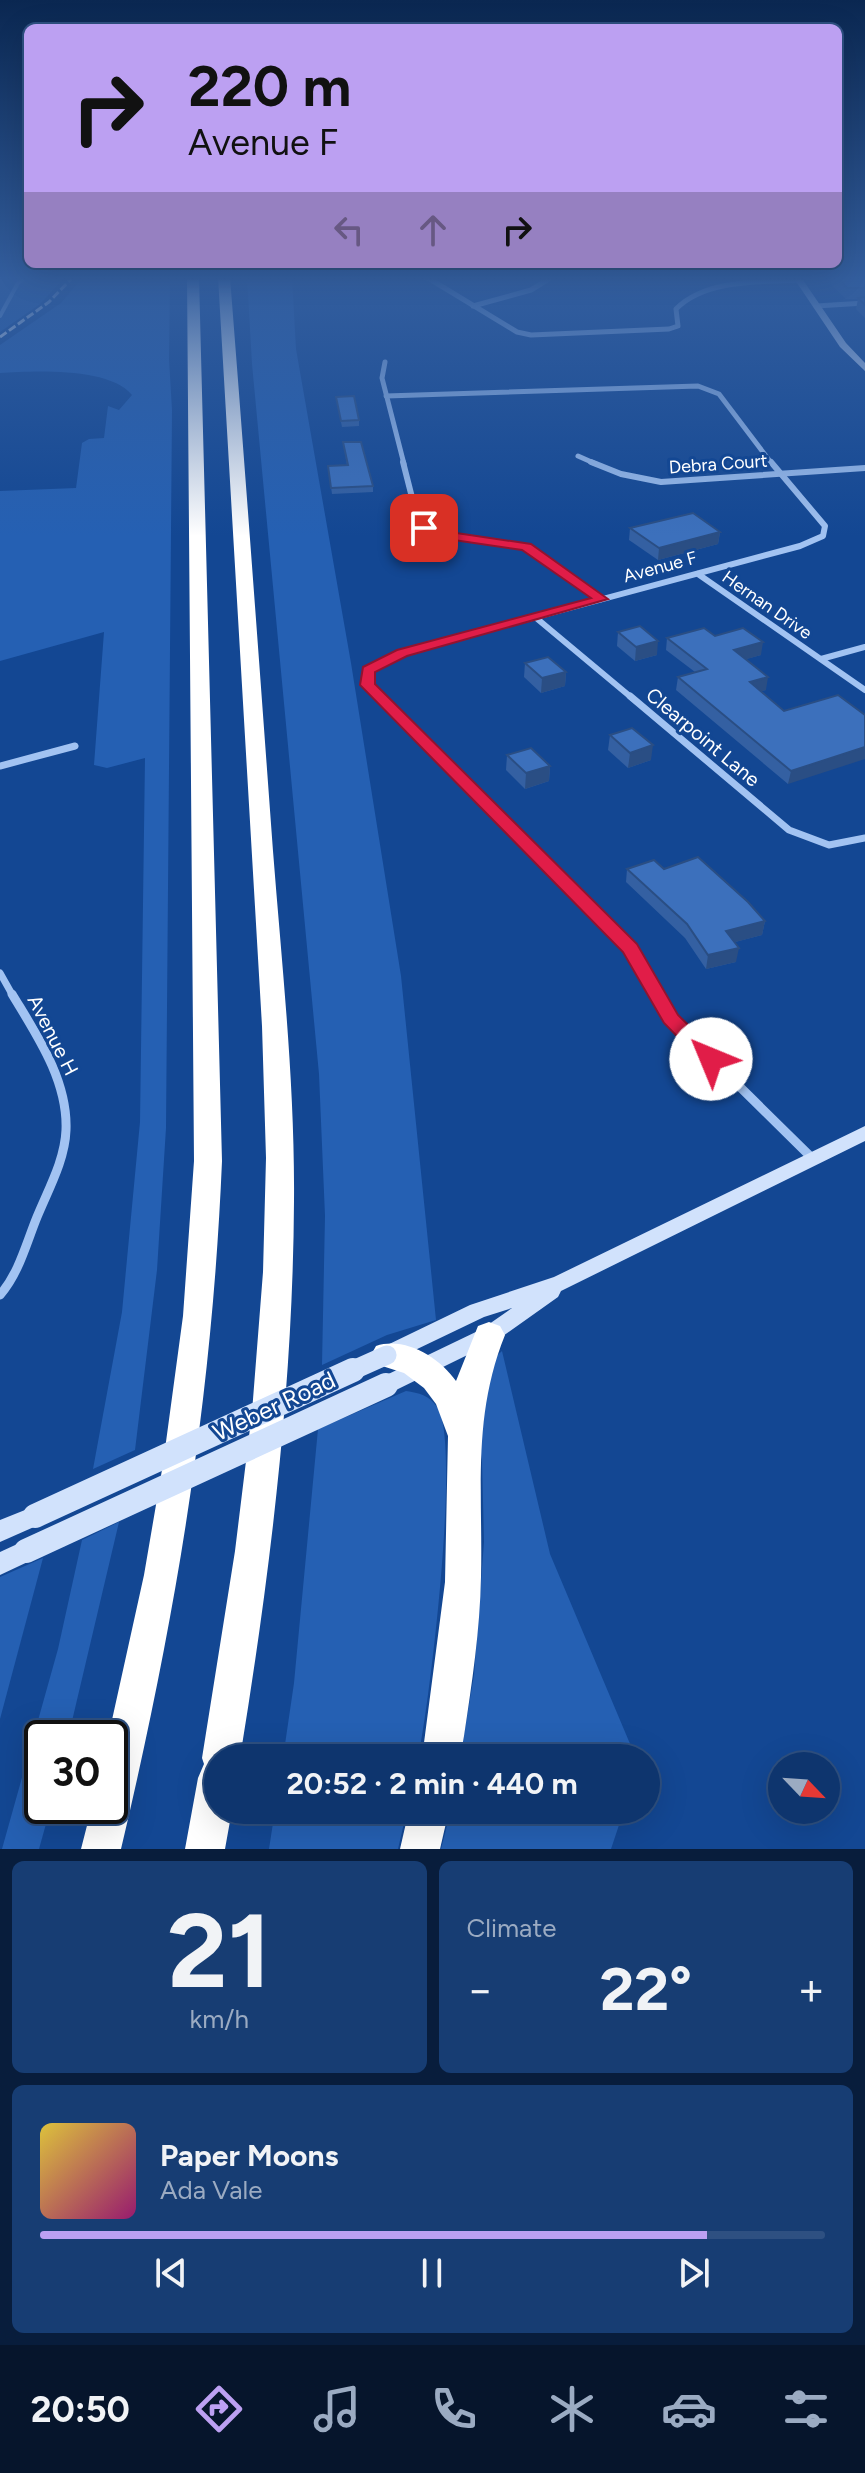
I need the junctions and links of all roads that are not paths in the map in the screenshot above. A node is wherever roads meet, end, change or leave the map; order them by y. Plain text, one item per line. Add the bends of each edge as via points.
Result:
1 (195, 363) edge
2 (230, 363) edge
3 (385, 363) edge
4 (386, 396) junction
5 (578, 456) dead end
6 (865, 468) edge
7 (780, 474) junction
8 (698, 574) junction
9 (601, 599) junction
10 (535, 617) junction
11 (865, 647) edge
12 (821, 659) junction
13 (865, 690) edge
14 (75, 746) dead end
15 (0, 766) edge
16 (865, 838) edge
17 (0, 973) edge
18 (865, 1133) edge
19 (812, 1158) junction
20 (561, 1283) junction
21 (0, 1295) edge
22 (489, 1335) junction
23 (424, 1368) junction
24 (387, 1370) junction
25 (463, 1437) junction
26 (0, 1531) edge
27 (0, 1564) edge
28 (223, 1744) edge
29 (443, 1744) edge
30 (210, 1824) edge
31 (426, 1824) edge
32 (101, 1849) edge
33 (205, 1849) edge
34 (420, 1849) edge

1 - 32 highway via 207,1190 188,1410 158,1587
2 - 28 highway via 270,965 280,1198 265,1463
3 - 4 street
4 - 7 street via 698,386 719,394
4 - 9 street via 419,525 440,534 526,547
5 - 7 street, Debra Court via 621,474 661,482
6 - 7 street, Debra Court
7 - 8 street, Avenue F via 825,526 823,536
8 - 9 street, Avenue F
8 - 12 street, Hernan Drive
9 - 10 street, Avenue F
10 - 16 street, Clearpoint Lane via 789,830 829,845
10 - 19 street, Avenue F via 402,653 368,670 367,685 630,948 671,1019
11 - 12 street, Hernan Drive
12 - 13 street, Hernan Drive
14 - 15 street
17 - 21 street, Avenue H via 47,1059 61,1093 67,1131 28,1239
18 - 19 street, Weber Road
19 - 20 street, Weber Road
20 - 22 street, Weber Road
20 - 24 street, Weber Road via 477,1311
22 - 23 street, Weber Road
22 - 25 highway via 468,1391
23 - 24 highway via 410,1358
23 - 25 highway via 449,1396
24 - 26 street, Weber Road, bridge
24 - 27 street, Weber Road, bridge
25 - 29 highway via 463,1580
30 - 33 highway
31 - 34 highway

